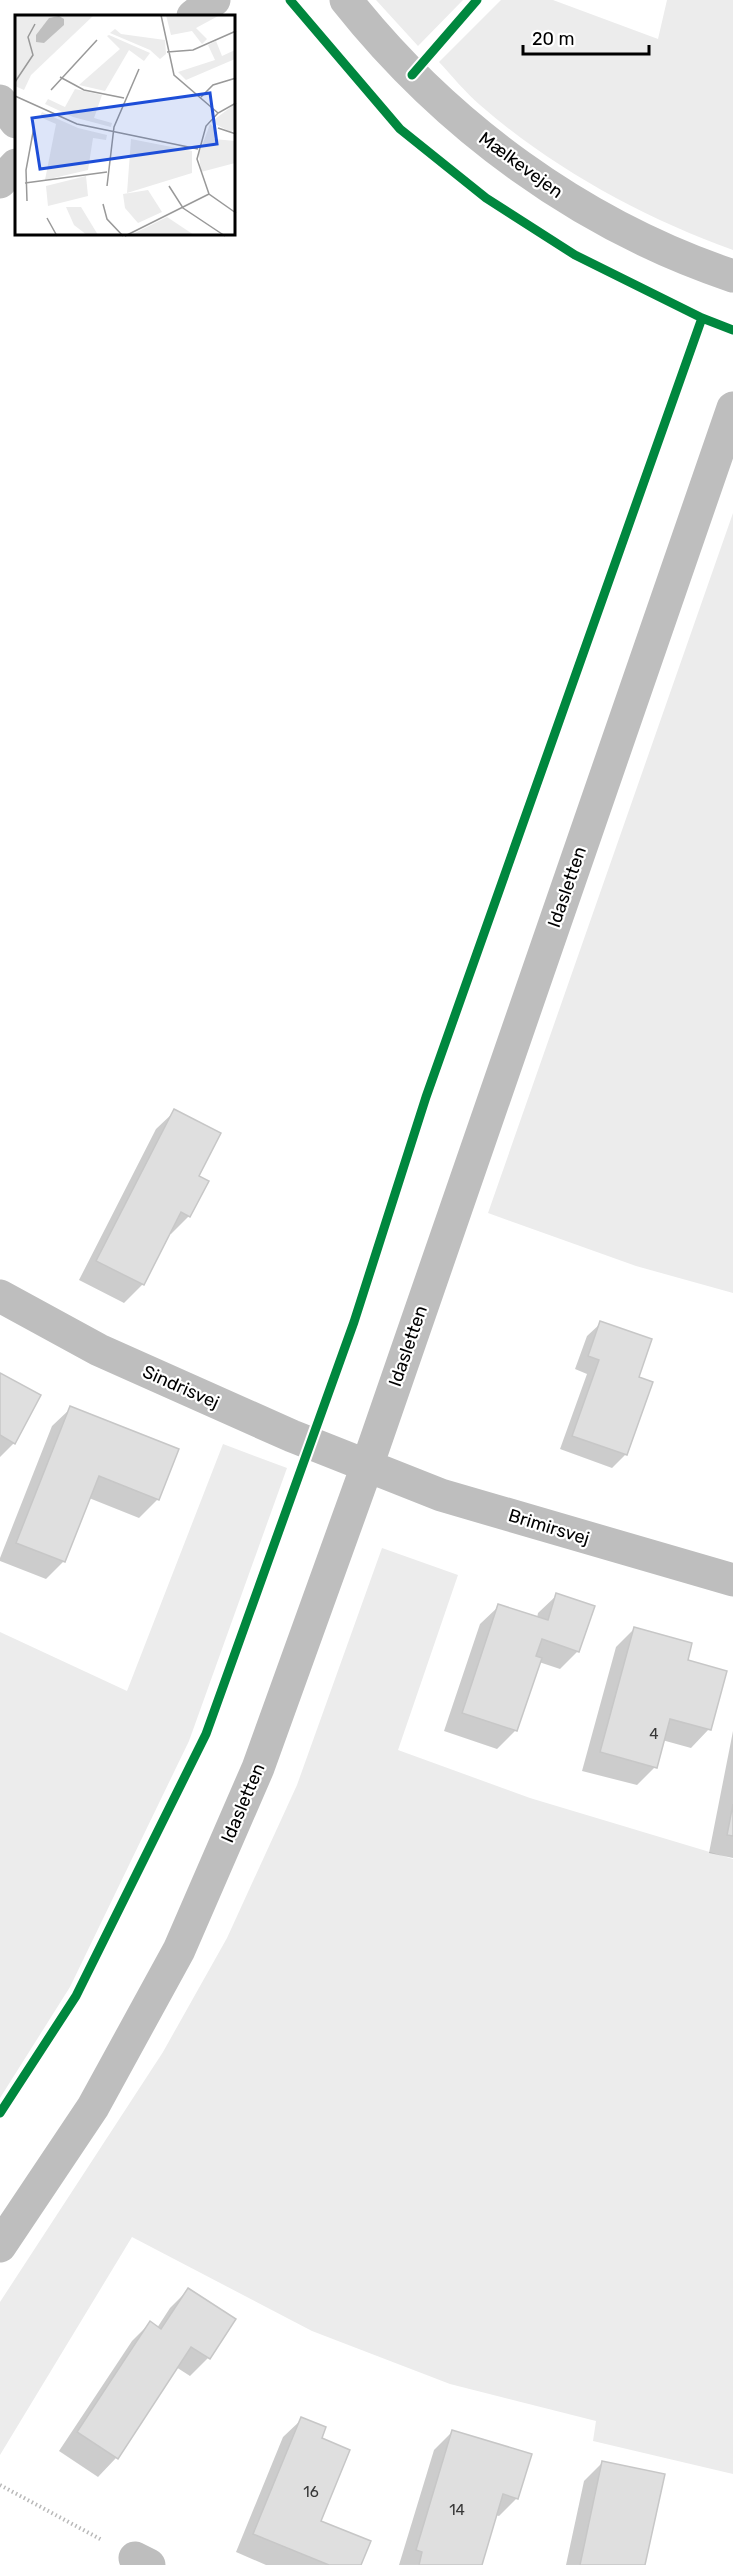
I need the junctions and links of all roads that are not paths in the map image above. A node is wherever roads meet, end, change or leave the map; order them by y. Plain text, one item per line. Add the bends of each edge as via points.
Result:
1 (214, 0) edge
2 (346, 0) edge
3 (194, 15) edge
4 (0, 101) edge
5 (15, 121) edge
6 (15, 166) edge
7 (0, 182) edge
8 (733, 276) edge
9 (733, 408) edge
10 (0, 1296) edge
11 (367, 1466) junction
12 (733, 1580) edge
13 (0, 2246) edge

1 - 3 street
2 - 8 street, Mælkevejen via 412,75 520,166 577,206 640,239
4 - 5 street
6 - 7 street
9 - 11 street, Idasletten
10 - 11 street, Sindrisvej via 99,1350
11 - 12 street, Brimirsvej via 441,1495
11 - 13 street, Idasletten via 258,1768 179,1950 93,2107

